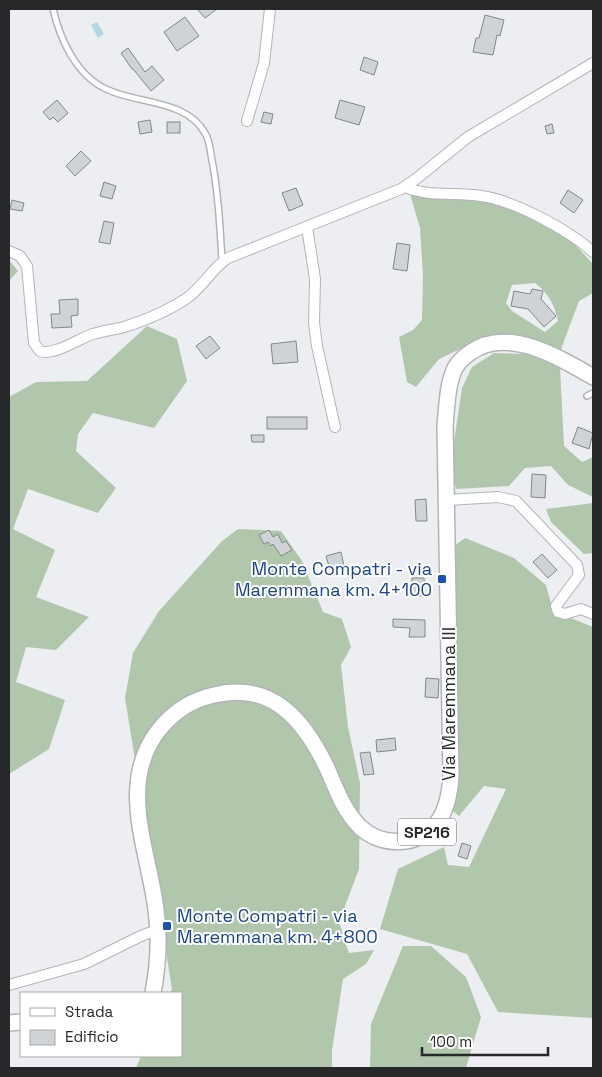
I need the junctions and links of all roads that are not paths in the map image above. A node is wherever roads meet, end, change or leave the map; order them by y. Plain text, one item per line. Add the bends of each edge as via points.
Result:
1 (53, 9) edge
2 (270, 9) edge
3 (593, 64) edge
4 (246, 121) dead end
5 (405, 187) junction
6 (307, 227) junction
7 (9, 251) edge
8 (593, 252) edge
9 (222, 262) junction
10 (593, 377) edge
11 (593, 393) edge
12 (587, 396) dead end
13 (335, 427) dead end
14 (447, 500) junction
15 (593, 614) edge
16 (158, 930) junction
17 (9, 985) edge
18 (153, 992) edge

1 - 9 lane via 62,42 95,83 116,93 176,110 205,132 214,170
2 - 4 street via 264,62
3 - 5 street via 468,137
5 - 6 street
5 - 8 street via 423,192 501,200 551,224
6 - 9 street
6 - 13 street via 315,279 315,331
7 - 9 street via 20,256 28,269 34,343 46,353 164,311 196,291
10 - 14 main road, Via Maremmana III / SP216 via 556,356 520,344 488,344 468,354 455,368 450,388 445,425
11 - 12 lane
14 - 15 street via 498,497 516,501 577,565 579,575 556,606 558,612 565,614 581,609
14 - 16 main road, Via Maremmana III / SP216 via 452,769 448,797 437,823 424,834 407,841 386,841 370,835 348,813 316,747 283,706 245,693 200,699 178,712 162,727 148,747 137,778 136,801
16 - 17 street via 84,964
16 - 18 main road, Via Maremmana III / SP216

